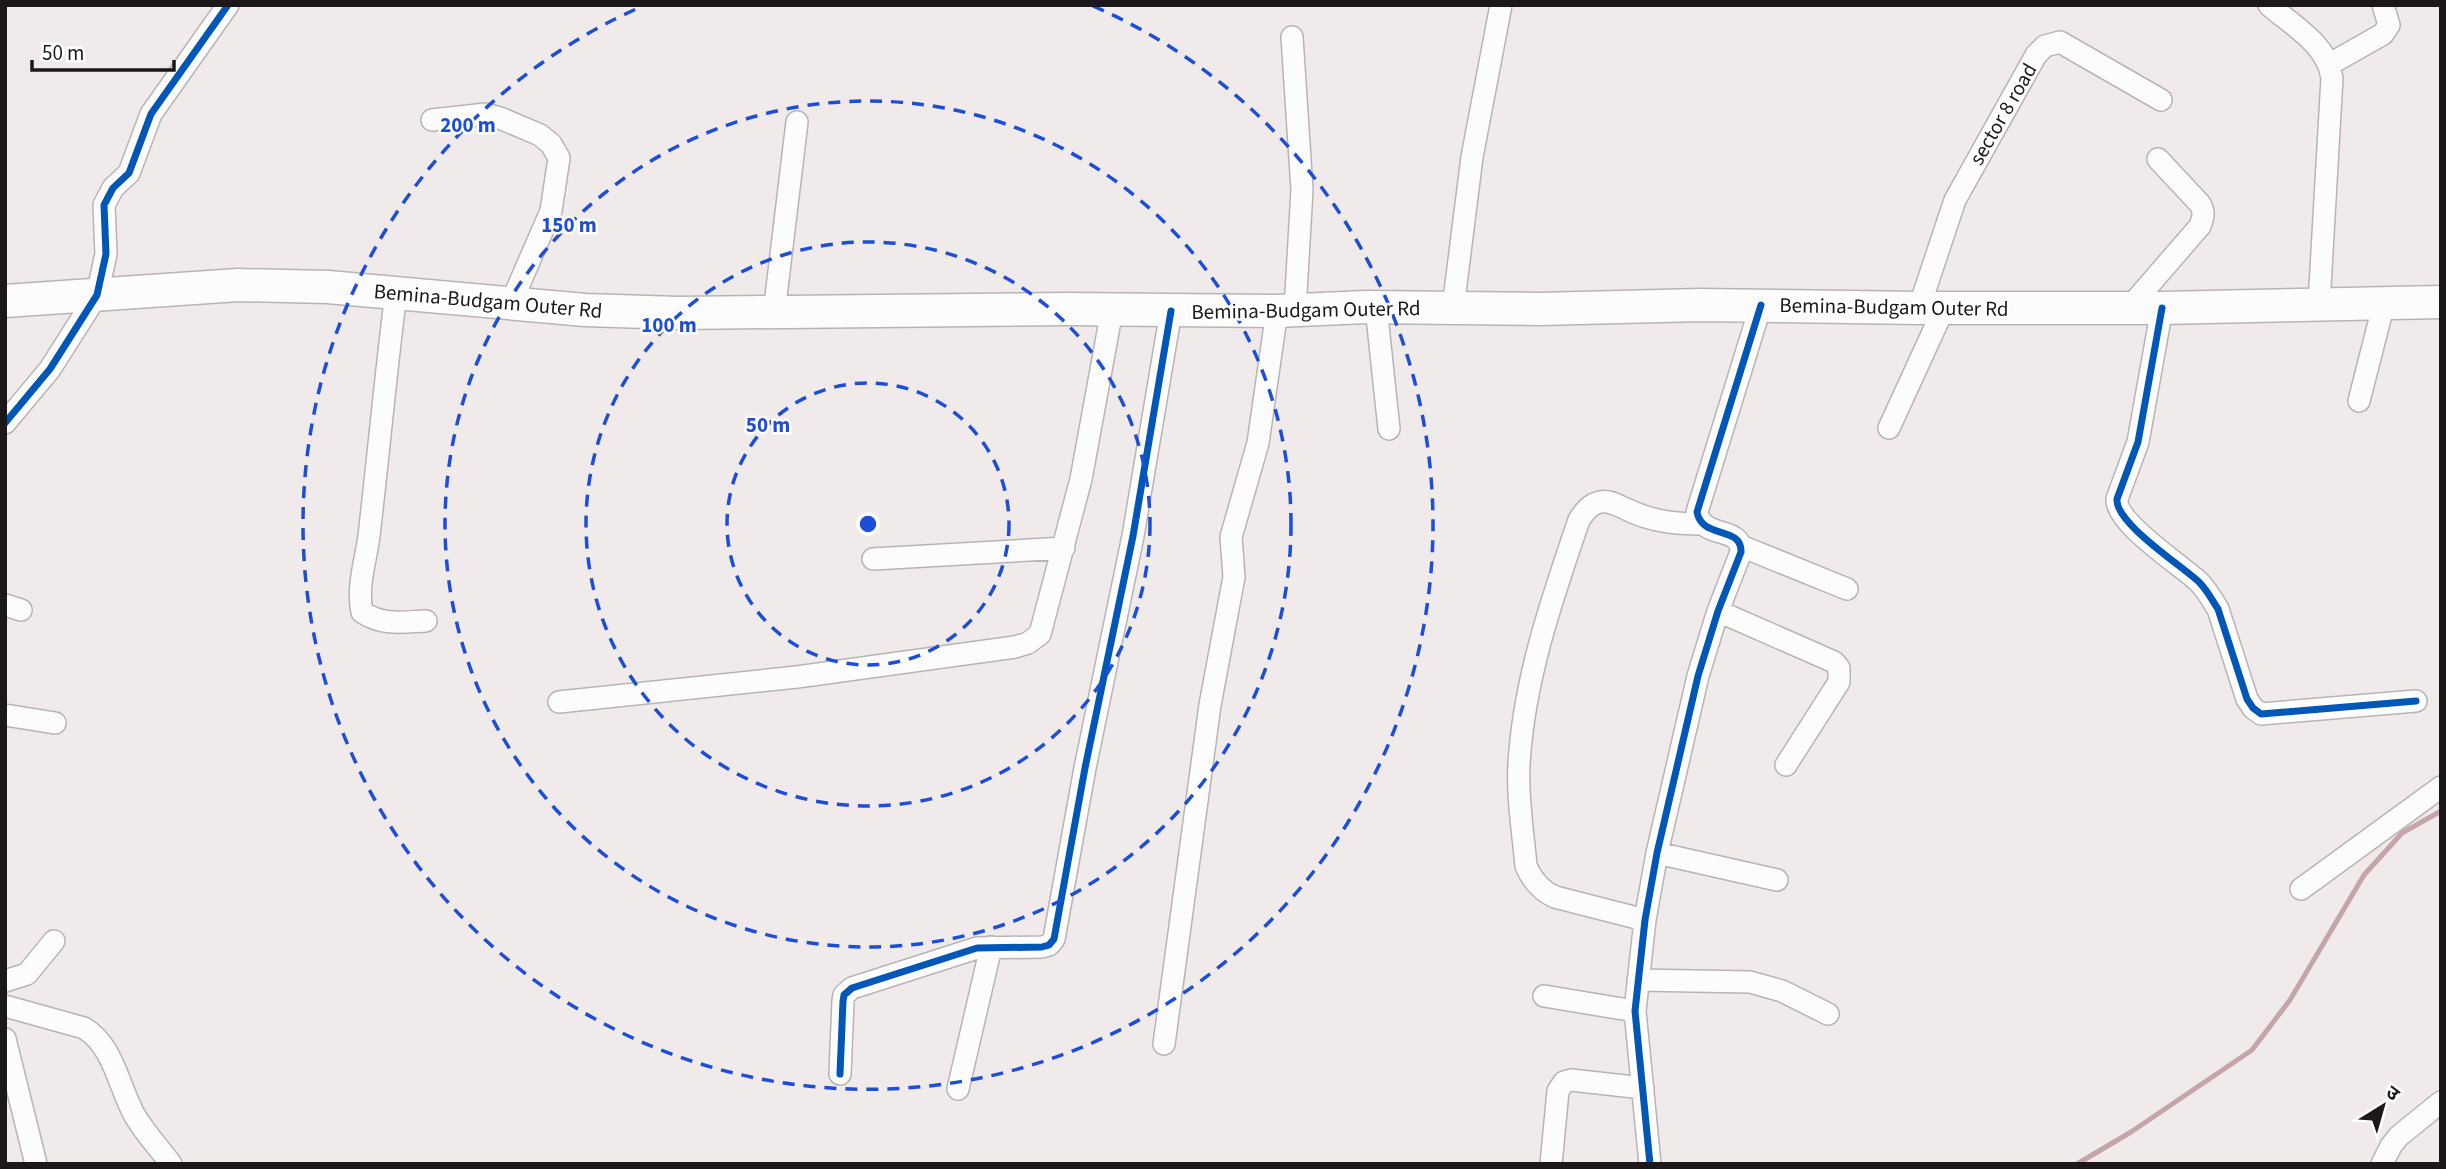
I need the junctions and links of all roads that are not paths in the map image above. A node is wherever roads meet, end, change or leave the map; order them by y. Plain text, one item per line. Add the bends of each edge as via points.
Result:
1 (228, 5) edge
2 (1501, 5) edge
3 (2269, 5) edge
4 (2383, 5) edge
5 (1292, 37) dead end
6 (2330, 64) junction
7 (2161, 100) dead end
8 (432, 120) dead end
9 (797, 122) dead end
10 (2158, 159) dead end
11 (396, 293) junction
12 (97, 295) junction
13 (5, 301) edge
14 (2441, 302) edge
15 (511, 303) junction
16 (2384, 303) junction
17 (2319, 304) junction
18 (1761, 305) junction
19 (1376, 307) junction
20 (1453, 308) junction
21 (1932, 308) junction
22 (2130, 308) junction
23 (2162, 308) junction
24 (1112, 310) junction
25 (1286, 310) junction
26 (1171, 312) junction
27 (774, 313) junction
28 (2359, 401) dead end
29 (5, 423) edge
30 (1889, 428) dead end
31 (1390, 429) dead end
32 (1701, 524) junction
33 (1741, 545) junction
34 (1064, 548) junction
35 (873, 559) dead end
36 (1847, 589) dead end
37 (1718, 611) junction
38 (426, 621) dead end
39 (2416, 701) dead end
40 (559, 702) dead end
41 (5, 715) edge
42 (55, 723) dead end
43 (1786, 765) dead end
44 (2441, 787) edge
45 (1657, 853) junction
46 (1777, 880) dead end
47 (2301, 889) dead end
48 (1645, 920) junction
49 (54, 941) dead end
50 (990, 947) junction
51 (1638, 980) junction
52 (5, 981) edge
53 (1544, 996) dead end
54 (5, 1006) edge
55 (1635, 1011) junction
56 (1828, 1014) dead end
57 (5, 1039) edge
58 (1164, 1045) dead end
59 (840, 1074) dead end
60 (1643, 1088) junction
61 (958, 1089) dead end
62 (2441, 1102) edge
63 (12, 1103) edge
64 (36, 1164) edge
65 (171, 1164) edge
66 (1551, 1164) edge
67 (1650, 1164) edge
68 (2382, 1164) edge

1 - 12 street via 151,114 129,173 104,205 106,254
2 - 20 street via 1472,157
3 - 6 street via 2310,39
4 - 6 street via 2389,18 2383,34
5 - 25 street via 1302,190
6 - 17 street
7 - 21 street, sector 8 road via 2060,42 2045,46 1946,224
8 - 15 street via 486,114 500,118 540,135 559,158 551,211
9 - 27 street
10 - 22 street via 2200,204 2203,219
11 - 12 highway, Bemina-Budgam Outer Rd via 328,286 238,285
11 - 15 highway, Bemina-Budgam Outer Rd
11 - 38 street via 359,597 362,612 374,620
12 - 13 highway, Bemina-Budgam Outer Rd
12 - 29 street via 50,369
14 - 16 highway, Bemina-Budgam Outer Rd
15 - 27 highway, Bemina-Budgam Outer Rd via 585,310
16 - 17 highway, Bemina-Budgam Outer Rd
16 - 28 street
17 - 23 highway, Bemina-Budgam Outer Rd
18 - 20 highway, Bemina-Budgam Outer Rd
18 - 21 highway, Bemina-Budgam Outer Rd
18 - 32 street via 1697,512
19 - 20 highway, Bemina-Budgam Outer Rd
19 - 25 highway, Bemina-Budgam Outer Rd
19 - 31 street
21 - 22 highway, Bemina-Budgam Outer Rd
21 - 30 street, sector 8 road
22 - 23 highway, Bemina-Budgam Outer Rd
23 - 39 street via 2138,442 2117,499 2121,515 2211,597 2247,699 2261,714
24 - 26 highway, Bemina-Budgam Outer Rd
24 - 27 highway, Bemina-Budgam Outer Rd
24 - 34 street
25 - 26 highway, Bemina-Budgam Outer Rd
25 - 58 street via 1258,443 1231,537 1234,578 1210,705
26 - 50 street via 1057,932 1049,945
32 - 33 street
32 - 48 street via 1658,521 1608,501 1585,512 1550,605 1526,703 1519,767 1530,875 1544,892 1555,897
33 - 36 street
33 - 37 street
34 - 35 street
34 - 40 street via 1040,634 1015,647 797,677
37 - 43 street via 1839,668 1839,682
37 - 45 street via 1698,676
41 - 42 street
44 - 47 street
45 - 46 street
45 - 48 street
48 - 51 street
49 - 52 street via 27,974
50 - 59 street via 949,955 847,991
50 - 61 street
51 - 55 street
51 - 56 street via 1750,982 1782,991
53 - 55 street
54 - 65 street via 91,1033 116,1069 140,1124
55 - 60 street
57 - 63 street
60 - 66 street via 1564,1082 1558,1091
60 - 67 street
62 - 68 street via 2399,1136
63 - 64 street

